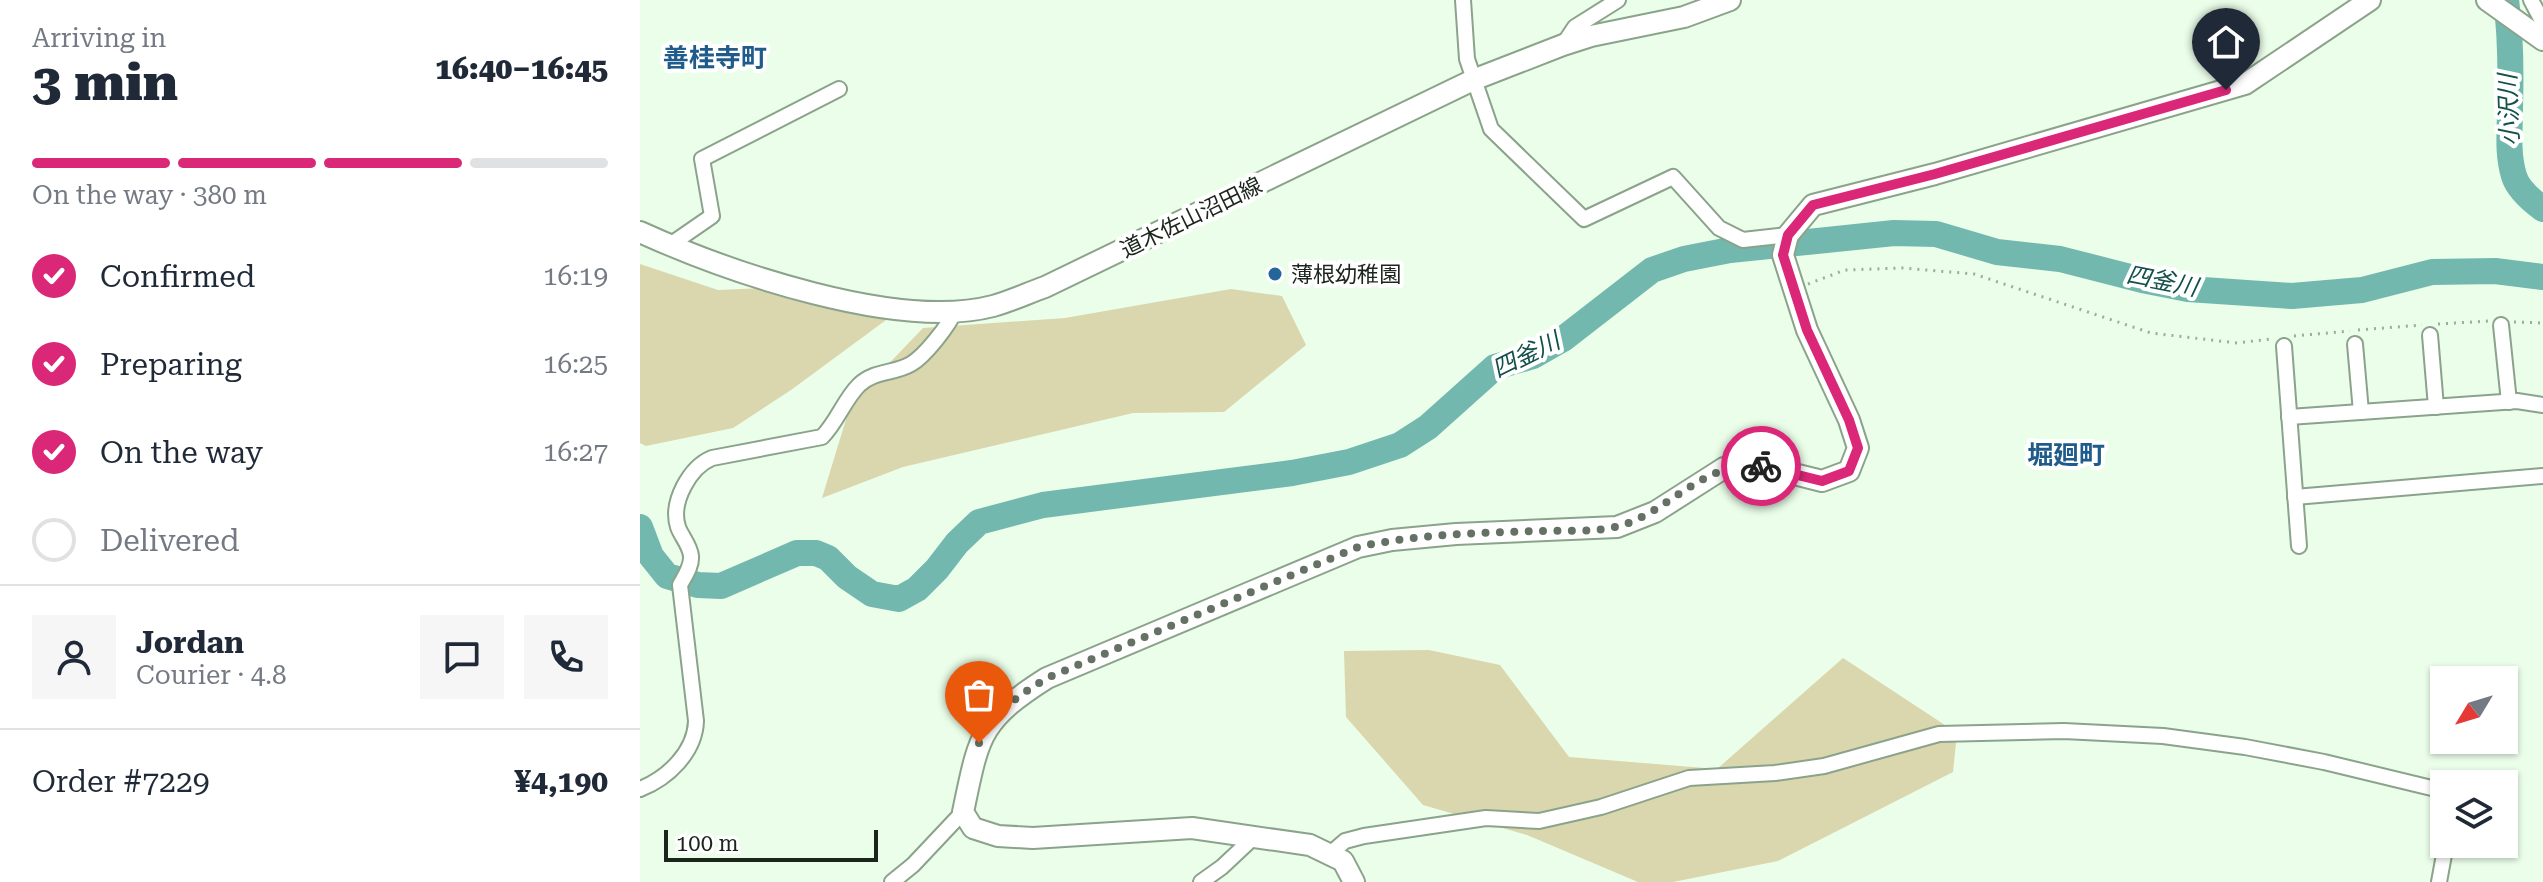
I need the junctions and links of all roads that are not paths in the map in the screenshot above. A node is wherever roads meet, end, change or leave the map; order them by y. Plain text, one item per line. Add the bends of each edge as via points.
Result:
1 (1463, 0) edge
2 (1618, 0) edge
3 (1730, 0) edge
4 (2370, 0) edge
5 (2531, 0) edge
6 (2490, 2) edge
7 (2543, 37) edge
8 (1563, 45) junction
9 (1473, 80) junction
10 (839, 89) dead end
11 (640, 232) edge
12 (1788, 235) junction
13 (670, 245) junction
14 (955, 311) junction
15 (2504, 323) road end
16 (2430, 335) dead end
17 (2284, 340) road end
18 (2355, 344) dead end
19 (2509, 402) junction
20 (2543, 405) edge
21 (2436, 407) junction
22 (2361, 412) junction
23 (2289, 417) junction
24 (2543, 476) edge
25 (2295, 497) junction
26 (2299, 546) dead end
27 (2430, 788) edge
28 (640, 789) edge
29 (963, 812) junction
30 (1255, 836) junction
31 (1330, 854) junction
32 (2443, 858) edge
33 (892, 882) edge
34 (1201, 882) edge
35 (1354, 882) edge
36 (2439, 882) edge

1 - 9 street
2 - 8 street via 1575,27
3 - 8 street, 道木佐山沼田線 via 1684,17
4 - 12 street via 2245,84 1813,205
5 - 7 street
6 - 7 street
8 - 9 street, 道木佐山沼田線
9 - 12 street via 1491,129 1584,219 1673,177 1719,228 1743,240
9 - 14 street, 道木佐山沼田線 via 1045,287 993,306
10 - 13 street via 702,159 712,216
11 - 13 street, 道木佐山沼田線
12 - 29 street via 1783,255 1793,290 1858,448 1849,471 1822,481 1758,465 1724,468 1655,512 1617,527 1440,536 1358,547 1047,678 1011,701 985,728
13 - 14 street, 道木佐山沼田線 via 827,297 906,311
14 - 28 street via 919,358 858,386 822,437 712,458 690,476 676,514 691,553 680,585 696,733 681,759
15 - 19 street
16 - 21 street
17 - 23 street
18 - 22 street
19 - 20 street
19 - 21 street
21 - 22 street
22 - 23 street
23 - 25 street
24 - 25 street
25 - 26 street
27 - 31 street via 2324,762 2163,736 2064,731 1939,734 1824,766 1689,778 1539,821 1486,818 1364,836 1345,841
29 - 30 street via 973,828 998,836 1192,828
29 - 33 street
30 - 31 street via 1310,845
30 - 34 street
31 - 35 street via 1343,861
32 - 36 street

